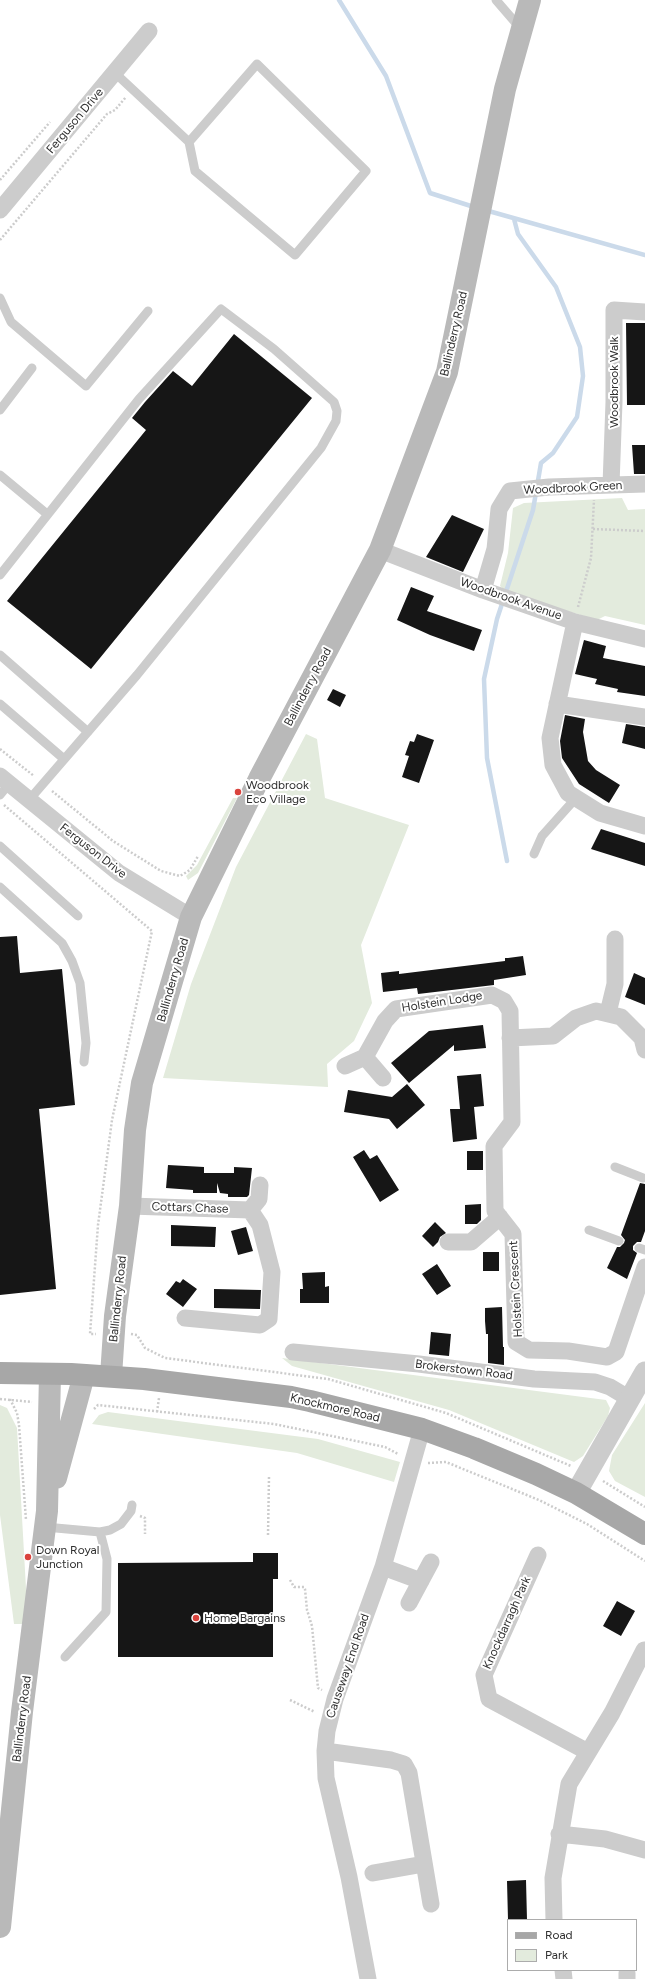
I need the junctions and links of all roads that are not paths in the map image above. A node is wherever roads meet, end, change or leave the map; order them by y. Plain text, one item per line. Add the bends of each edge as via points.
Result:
1 (496, 0) edge
2 (530, 0) edge
3 (521, 29) junction
4 (149, 31) dead end
5 (115, 73) junction
6 (189, 142) junction
7 (0, 210) edge
8 (0, 298) edge
9 (148, 311) dead end
10 (645, 312) edge
11 (32, 368) dead end
12 (0, 410) edge
13 (0, 475) edge
14 (645, 484) edge
15 (603, 485) junction
16 (47, 514) junction
17 (380, 550) junction
18 (0, 575) edge
19 (489, 592) junction
20 (575, 622) junction
21 (645, 639) edge
22 (0, 655) edge
23 (0, 704) edge
24 (556, 704) junction
25 (645, 717) edge
26 (88, 732) junction
27 (64, 759) junction
28 (3, 785) edge
29 (576, 798) junction
30 (29, 800) junction
31 (645, 826) edge
32 (0, 846) edge
33 (534, 854) dead end
34 (0, 887) edge
35 (78, 916) dead end
36 (191, 917) junction
37 (615, 939) dead end
38 (608, 1013) junction
39 (510, 1038) junction
40 (645, 1050) edge
41 (365, 1057) junction
42 (84, 1062) dead end
43 (345, 1066) dead end
44 (383, 1078) dead end
45 (615, 1167) dead end
46 (643, 1178) dead end
47 (260, 1185) dead end
48 (130, 1206) junction
49 (250, 1210) junction
50 (500, 1217) junction
51 (589, 1230) dead end
52 (619, 1241) dead end
53 (448, 1242) dead end
54 (645, 1267) edge
55 (186, 1318) dead end
56 (293, 1352) dead end
57 (645, 1372) edge
58 (0, 1373) edge
59 (50, 1374) junction
60 (84, 1375) junction
61 (111, 1376) junction
62 (630, 1400) junction
63 (422, 1429) junction
64 (576, 1493) junction
65 (132, 1505) dead end
66 (39, 1521) junction
67 (100, 1532) junction
68 (645, 1534) edge
69 (538, 1555) dead end
70 (431, 1562) dead end
71 (382, 1567) junction
72 (421, 1581) junction
73 (410, 1603) dead end
74 (644, 1650) dead end
75 (65, 1657) dead end
76 (325, 1751) junction
77 (588, 1752) junction
78 (559, 1834) junction
79 (645, 1850) edge
80 (424, 1864) junction
81 (373, 1873) dead end
82 (431, 1904) dead end
83 (554, 1919) edge
84 (0, 1927) edge
85 (368, 1979) edge

1 - 3 lane
2 - 3 main road, Ballinderry Road
3 - 17 main road, Ballinderry Road via 505,89 447,372
4 - 5 street, Ferguson Drive
5 - 6 lane
5 - 7 street, Ferguson Drive
6 - 6 lane via 195,171 295,255 366,171 257,64
8 - 9 lane via 11,322 86,386
10 - 15 street, Woodbrook Walk via 614,310 614,402
11 - 12 lane
13 - 16 lane
14 - 15 street, Woodbrook Green
15 - 19 street, Woodbrook Green via 510,491 499,509
16 - 18 lane
16 - 26 lane via 139,399 221,309 274,349 334,402 337,411 336,421 321,448
17 - 19 street, Woodbrook Avenue
17 - 36 main road, Ballinderry Road via 259,779
19 - 20 street, Woodbrook Avenue
20 - 21 street, Woodbrook Avenue
20 - 24 street
22 - 26 lane
23 - 27 lane
24 - 25 street
24 - 29 street via 550,738 553,765 568,794
26 - 27 lane
27 - 30 lane
28 - 30 street, Ferguson Drive
29 - 31 street via 600,813
29 - 33 lane via 542,836
30 - 36 street, Ferguson Drive via 118,873
32 - 35 lane
34 - 42 lane via 62,943 72,961 80,983 86,1043
36 - 48 main road, Ballinderry Road via 142,1083 135,1130
37 - 38 street via 615,984
38 - 39 street via 596,1011 576,1018 553,1036
38 - 40 street via 621,1017 642,1038
39 - 41 street, Holstein Lodge via 510,1011 504,1001 492,995 396,1009 385,1021
39 - 50 street, Holstein Crescent via 512,1122 494,1146 496,1211
41 - 43 street
41 - 44 street
45 - 46 lane
47 - 49 street via 259,1199
48 - 49 street, Cottars Chase
48 - 61 main road, Ballinderry Road
49 - 55 street via 260,1225 272,1272 269,1319 260,1325 204,1313
50 - 53 street via 471,1242
50 - 54 street, Holstein Crescent via 513,1234 516,1342 529,1350 568,1351 607,1357 616,1352
51 - 52 lane
56 - 62 street, Brokerstown Road via 419,1364 534,1379 595,1382 610,1387
57 - 62 street
58 - 59 main road, Knockmore Road
59 - 60 main road, Knockmore Road
59 - 66 main road, Ballinderry Road
60 - 61 main road, Knockmore Road
60 - 66 main road, Ballinderry Road
61 - 63 main road, Knockmore Road via 291,1397
62 - 64 street
63 - 64 main road, Knockmore Road via 536,1474
63 - 71 street, Causeway End Road
64 - 68 main road, Knockmore Road
65 - 67 lane via 131,1511 121,1524
66 - 67 lane
66 - 84 main road, Ballinderry Road via 22,1720
67 - 75 lane via 107,1559 106,1612
69 - 77 street, Knockdarragh Park via 484,1675 489,1699
70 - 72 street
71 - 72 street
71 - 76 street, Causeway End Road via 335,1699
72 - 73 street
74 - 77 street via 612,1713
76 - 80 street via 404,1764 408,1773
76 - 85 street, Causeway End Road via 326,1778 349,1877
77 - 78 street via 569,1784
78 - 79 street via 605,1839
78 - 83 street via 553,1878
80 - 81 street
80 - 82 street

